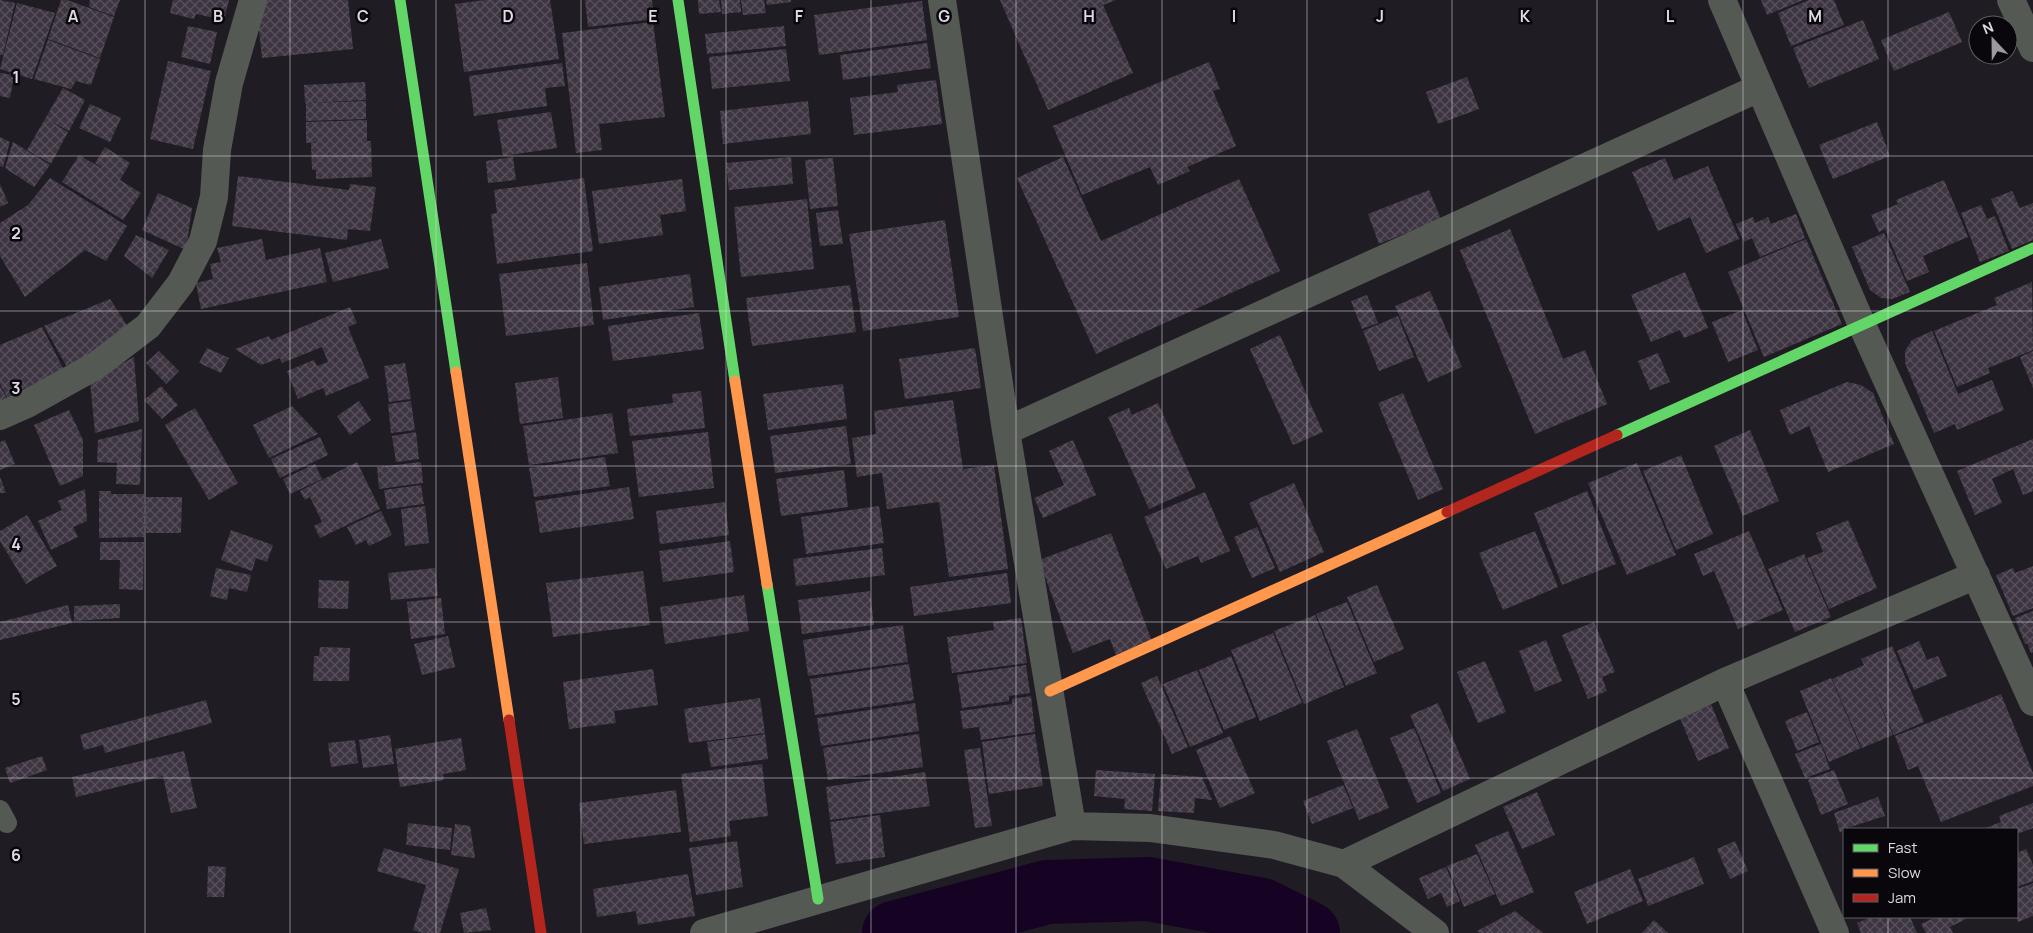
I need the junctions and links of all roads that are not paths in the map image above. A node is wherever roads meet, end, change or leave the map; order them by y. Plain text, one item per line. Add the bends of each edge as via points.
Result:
1 (253, 0) edge
2 (400, 0) edge
3 (678, 0) edge
4 (942, 0) edge
5 (1722, 0) edge
6 (2011, 0) edge
7 (2033, 48) edge
8 (1759, 88) junction
9 (2033, 248) edge
10 (1862, 325) junction
11 (0, 416) edge
12 (1006, 431) junction
13 (1976, 575) junction
14 (1724, 682) junction
15 (1050, 691) junction
16 (2033, 702) edge
17 (1072, 826) junction
18 (1344, 864) junction
19 (818, 898) junction
20 (541, 933) edge
21 (704, 933) edge
22 (1436, 933) edge
23 (1835, 933) edge

1 - 11 street via 229,83 217,150 214,197 203,241 181,283 148,326 97,366
2 - 20 street
3 - 19 street via 749,472
4 - 12 street
5 - 8 street
6 - 7 street
8 - 10 street
8 - 12 street
9 - 10 street
10 - 13 street
10 - 15 street
12 - 15 street
13 - 14 street
13 - 16 street
14 - 18 street
14 - 23 street
15 - 17 street
17 - 18 street via 1169,830 1274,845
17 - 19 street
18 - 22 street
19 - 21 street

